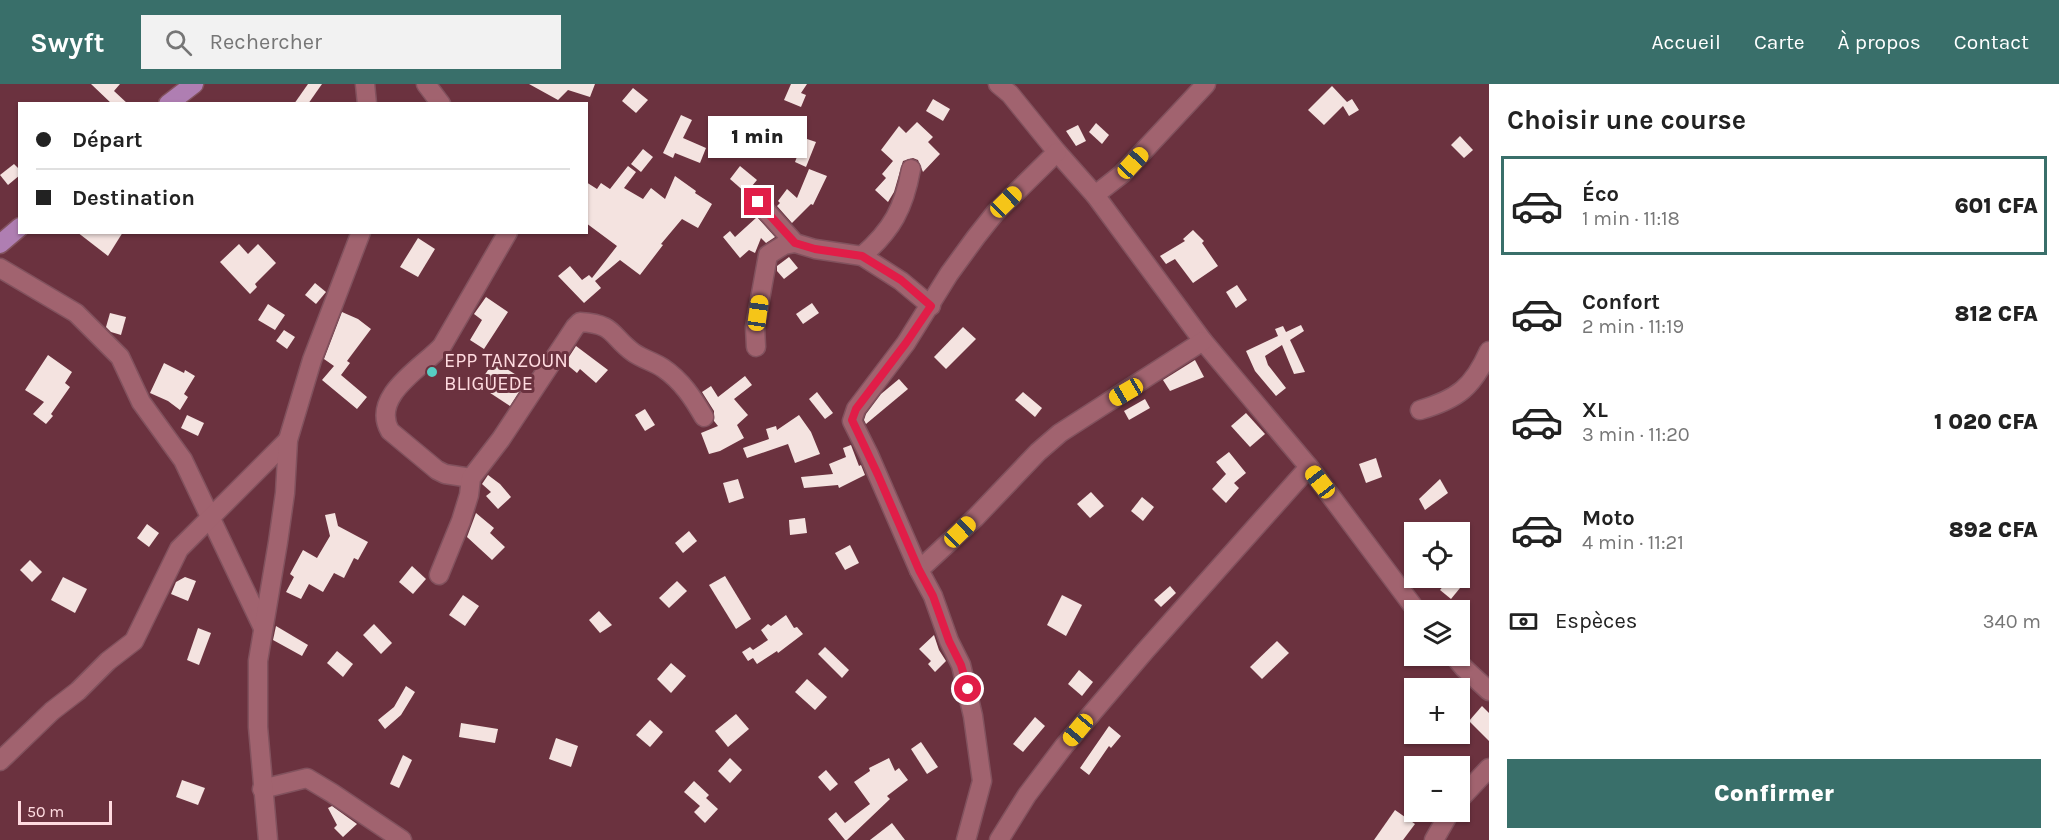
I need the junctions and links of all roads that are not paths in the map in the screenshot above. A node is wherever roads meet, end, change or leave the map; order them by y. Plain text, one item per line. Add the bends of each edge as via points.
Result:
1 (194, 84) edge
2 (365, 84) edge
3 (426, 84) edge
4 (998, 84) edge
5 (1206, 84) edge
6 (171, 102) edge
7 (367, 102) edge
8 (440, 102) edge
9 (1057, 152) junction
10 (911, 169) dead end
11 (1095, 195) junction
12 (758, 202) dead end
13 (18, 229) edge
14 (360, 234) edge
15 (507, 234) edge
16 (795, 243) junction
17 (0, 244) edge
18 (862, 256) junction
19 (0, 268) edge
20 (931, 306) junction
21 (1203, 341) junction
22 (756, 347) dead end
23 (1489, 351) edge
24 (1420, 410) dead end
25 (704, 417) dead end
26 (288, 440) junction
27 (1309, 467) junction
28 (471, 478) junction
29 (211, 518) junction
30 (919, 570) junction
31 (439, 575) dead end
32 (1409, 600) edge
33 (263, 628) junction
34 (1462, 666) edge
35 (1489, 691) edge
36 (0, 761) edge
37 (1489, 768) edge
38 (1470, 788) edge
39 (262, 789) junction
40 (1444, 822) edge
41 (268, 840) edge
42 (402, 840) edge
43 (966, 840) edge
44 (999, 840) edge
45 (1434, 840) edge

1 - 6 main road
2 - 7 street
3 - 8 street
4 - 9 street
5 - 11 street via 1122,174
9 - 11 street
9 - 20 street via 995,213 963,254
10 - 18 street via 898,214
11 - 21 street
12 - 16 street
13 - 17 main road
14 - 26 street via 312,360
15 - 28 street via 442,346 399,384 386,413 390,431 437,470
16 - 18 street
16 - 22 street via 768,255 755,327
18 - 20 street via 901,280
19 - 29 street via 67,307 120,357 141,402 183,460
20 - 30 street via 852,420
21 - 27 street
21 - 30 street via 1060,433
23 - 24 street via 1467,388 1443,404
25 - 28 street via 689,392 663,368 635,353 604,326 579,322
26 - 29 street
26 - 33 street via 280,532
27 - 32 street
27 - 44 street via 1064,746
28 - 31 street via 461,521
29 - 33 street
29 - 36 street via 179,549 134,641
30 - 43 street via 961,665 973,716 982,781
33 - 39 street via 258,661
34 - 35 street
37 - 38 street
39 - 41 street
39 - 42 street via 307,778
40 - 45 street

